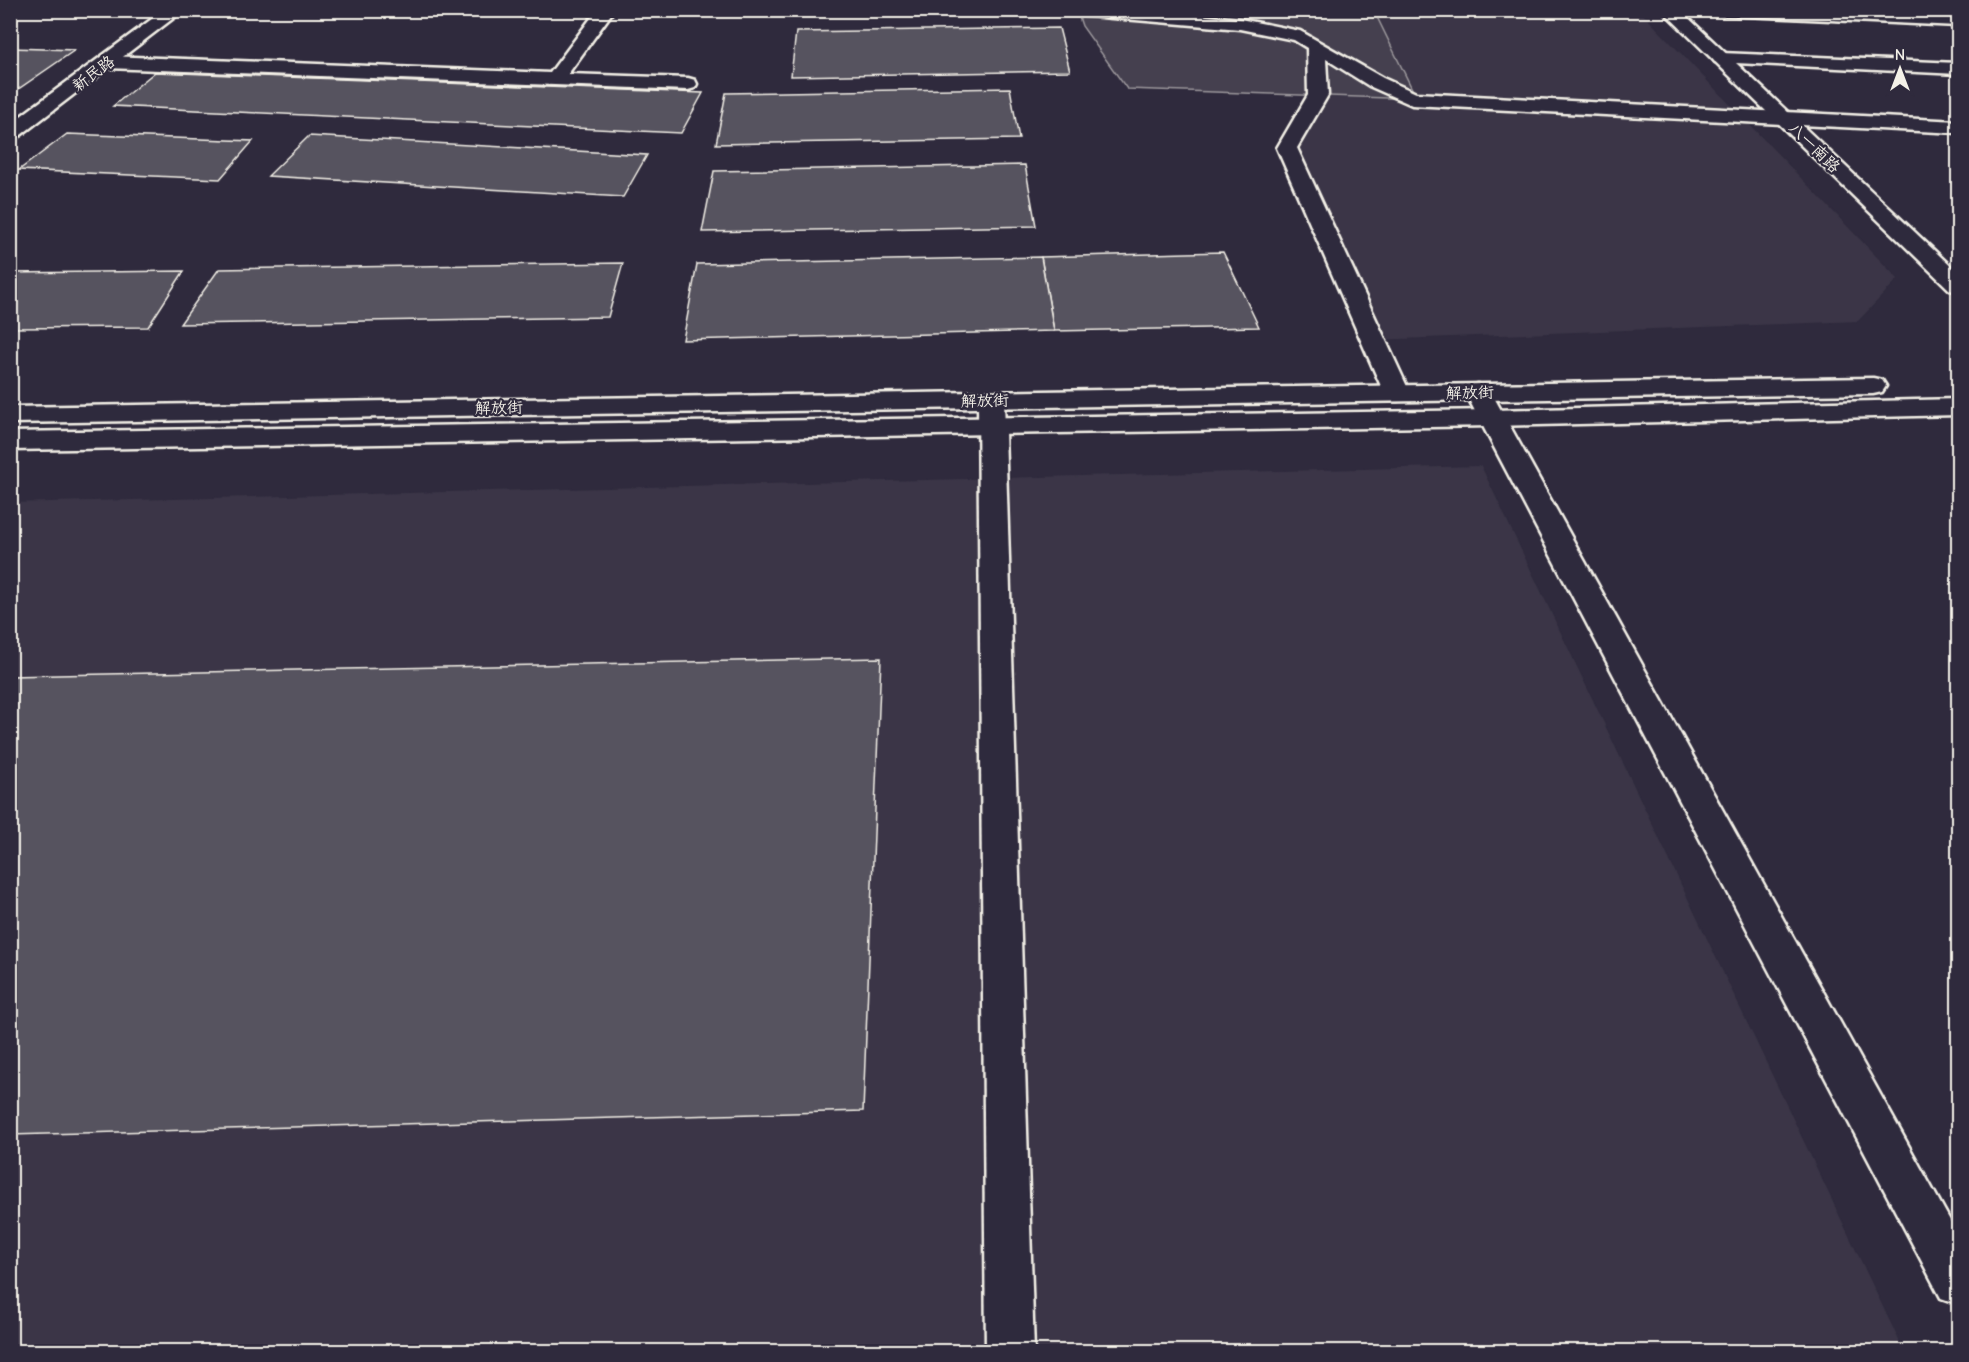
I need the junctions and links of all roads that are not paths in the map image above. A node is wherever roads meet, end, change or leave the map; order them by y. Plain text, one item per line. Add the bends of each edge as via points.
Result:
1 (176, 10) edge
2 (606, 10) edge
3 (1077, 10) edge
4 (1670, 10) edge
5 (1691, 10) edge
6 (1724, 10) edge
7 (1959, 21) edge
8 (1316, 46) junction
9 (1721, 58) junction
10 (1744, 58) junction
11 (107, 62) junction
12 (1959, 69) edge
13 (555, 79) junction
14 (688, 84) dead end
15 (1786, 119) junction
16 (1813, 121) junction
17 (1959, 127) edge
18 (10, 135) edge
19 (1838, 144) dead end
20 (1959, 285) edge
21 (1959, 385) edge
22 (1397, 393) junction
23 (1485, 405) junction
24 (1959, 406) edge
25 (991, 413) junction
26 (10, 415) edge
27 (10, 441) edge
28 (1959, 1281) edge
29 (1010, 1352) edge

1 - 11 street, 新民路
2 - 13 street
3 - 8 street via 1240,24 1300,36
4 - 9 street, 八一南路
5 - 10 street, 八一南路
6 - 7 street
8 - 15 street via 1412,99
8 - 22 street via 1318,96 1287,148
9 - 10 street
9 - 15 street, 八一南路
10 - 12 street
10 - 16 street, 八一南路
11 - 13 street
11 - 18 street, 新民路
13 - 14 street
15 - 16 street
15 - 20 street, 八一南路
16 - 17 street
16 - 19 street, 八一南路
21 - 23 street, 解放街
22 - 23 street, 解放街
22 - 25 street, 解放街
23 - 24 street
23 - 25 street
23 - 28 street
25 - 26 street, 解放街
25 - 27 street
25 - 29 street

